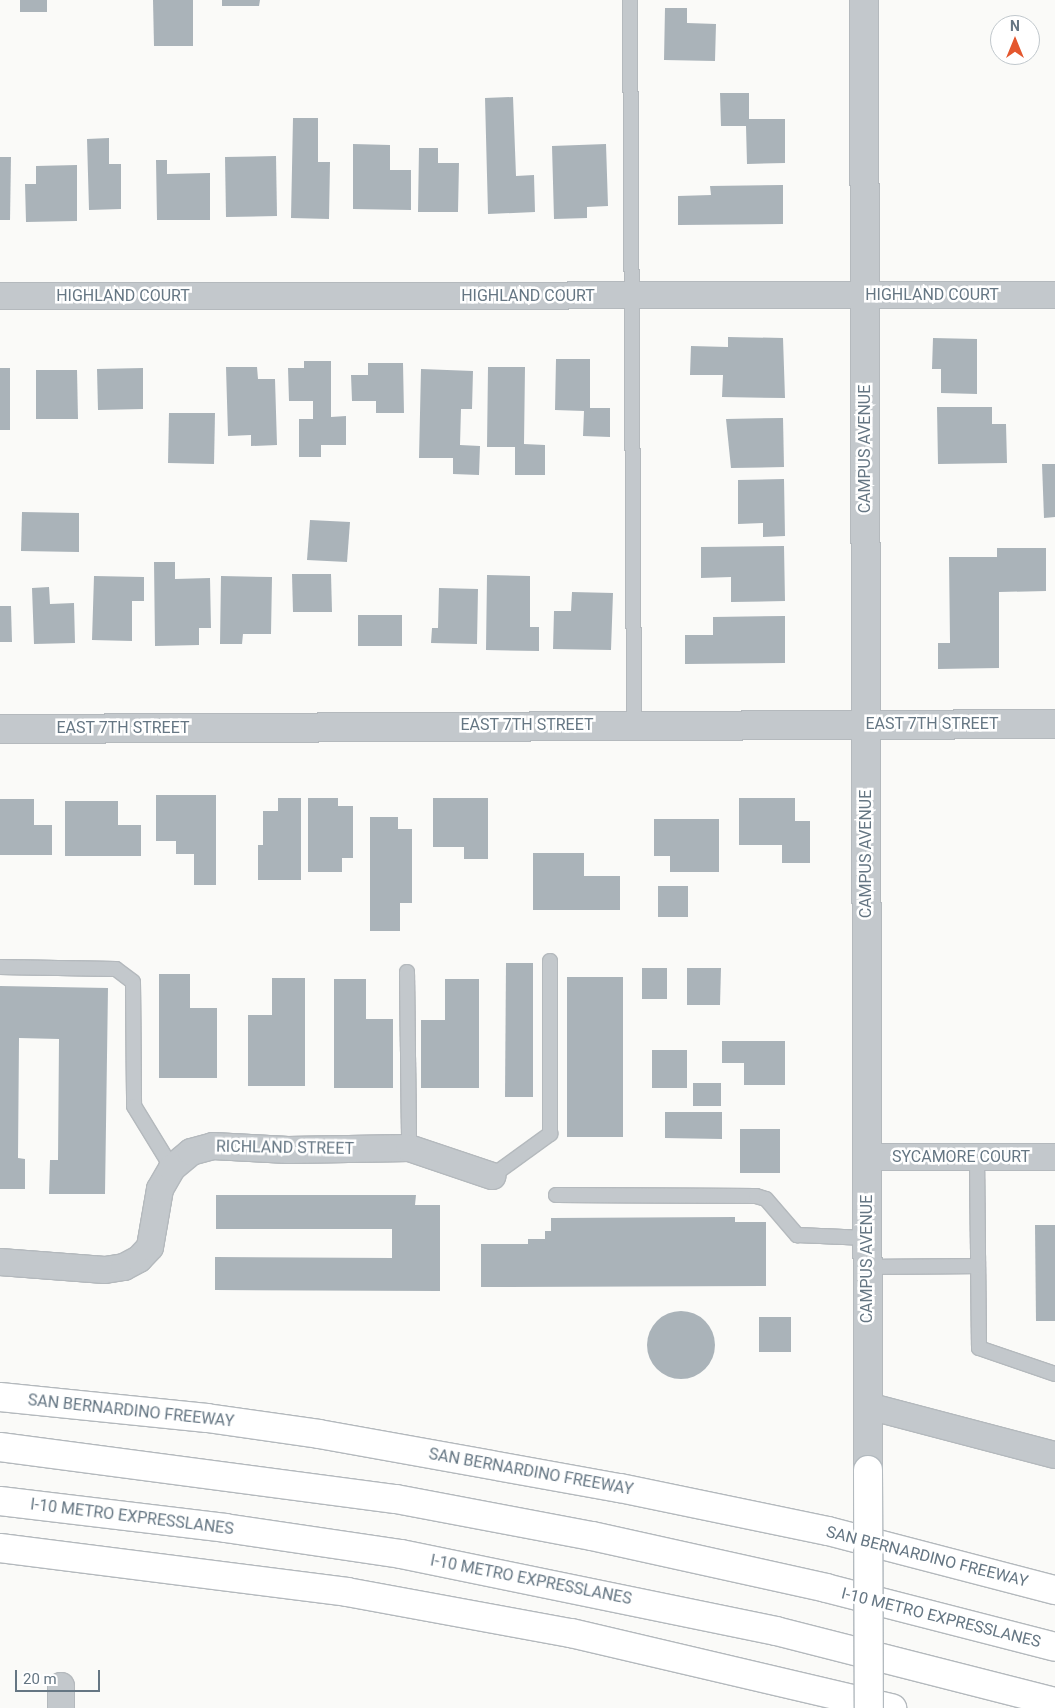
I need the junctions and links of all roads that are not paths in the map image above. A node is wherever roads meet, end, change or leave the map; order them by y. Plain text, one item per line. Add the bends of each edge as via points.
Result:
1 (630, 0) edge
2 (864, 0) edge
3 (864, 295) junction
4 (1055, 295) edge
5 (0, 296) edge
6 (632, 296) junction
7 (634, 724) junction
8 (866, 724) junction
9 (1055, 724) edge
10 (0, 729) edge
11 (550, 962) dead end
12 (0, 967) edge
13 (407, 972) dead end
14 (409, 1148) junction
15 (867, 1157) junction
16 (977, 1158) junction
17 (1055, 1158) edge
18 (172, 1168) junction
19 (492, 1176) joint
20 (556, 1195) dead end
21 (867, 1238) junction
22 (0, 1262) edge
23 (978, 1266) junction
24 (867, 1267) junction
25 (1055, 1374) edge
26 (0, 1397) edge
27 (868, 1406) junction
28 (0, 1447) edge
29 (1055, 1455) edge
30 (868, 1470) joint
31 (0, 1501) edge
32 (0, 1548) edge
33 (1055, 1590) edge
34 (1055, 1647) edge
35 (1055, 1702) edge
36 (869, 1708) edge
37 (892, 1708) edge

1 - 6 lane
2 - 3 street, CAMPUS AVENUE
3 - 4 street, HIGHLAND COURT
3 - 6 street, HIGHLAND COURT
3 - 8 street, CAMPUS AVENUE
5 - 6 street, HIGHLAND COURT
6 - 7 lane
7 - 8 street, EAST 7TH STREET
7 - 10 street, EAST 7TH STREET
8 - 9 street, EAST 7TH STREET
8 - 15 street, CAMPUS AVENUE
11 - 19 lane via 550,1134
12 - 18 lane via 116,969 133,982 134,1106
13 - 14 lane
14 - 18 street, RICHLAND STREET via 288,1150 213,1146 191,1152
14 - 19 street, RICHLAND STREET
15 - 16 street, SYCAMORE COURT
15 - 21 street, CAMPUS AVENUE
16 - 17 street, SYCAMORE COURT
16 - 23 lane
18 - 22 street, RICHLAND STREET via 160,1189 150,1247 139,1259 124,1267 106,1270
20 - 21 lane via 756,1196 766,1199 797,1235
21 - 24 street, CAMPUS AVENUE
23 - 24 lane
23 - 25 lane via 979,1348
24 - 27 street, CAMPUS AVENUE
26 - 33 main road, SAN BERNARDINO FREEWAY via 207,1418 319,1434 543,1474 828,1532
27 - 29 street
27 - 30 street, CAMPUS AVENUE
28 - 34 main road, I-10 METRO EXPRESSLANES via 396,1499 826,1588
30 - 36 main road, CAMPUS AVENUE, bridge
31 - 35 main road, I-10 METRO EXPRESSLANES via 225,1528 486,1570 776,1631
32 - 37 main road via 347,1592 581,1636

